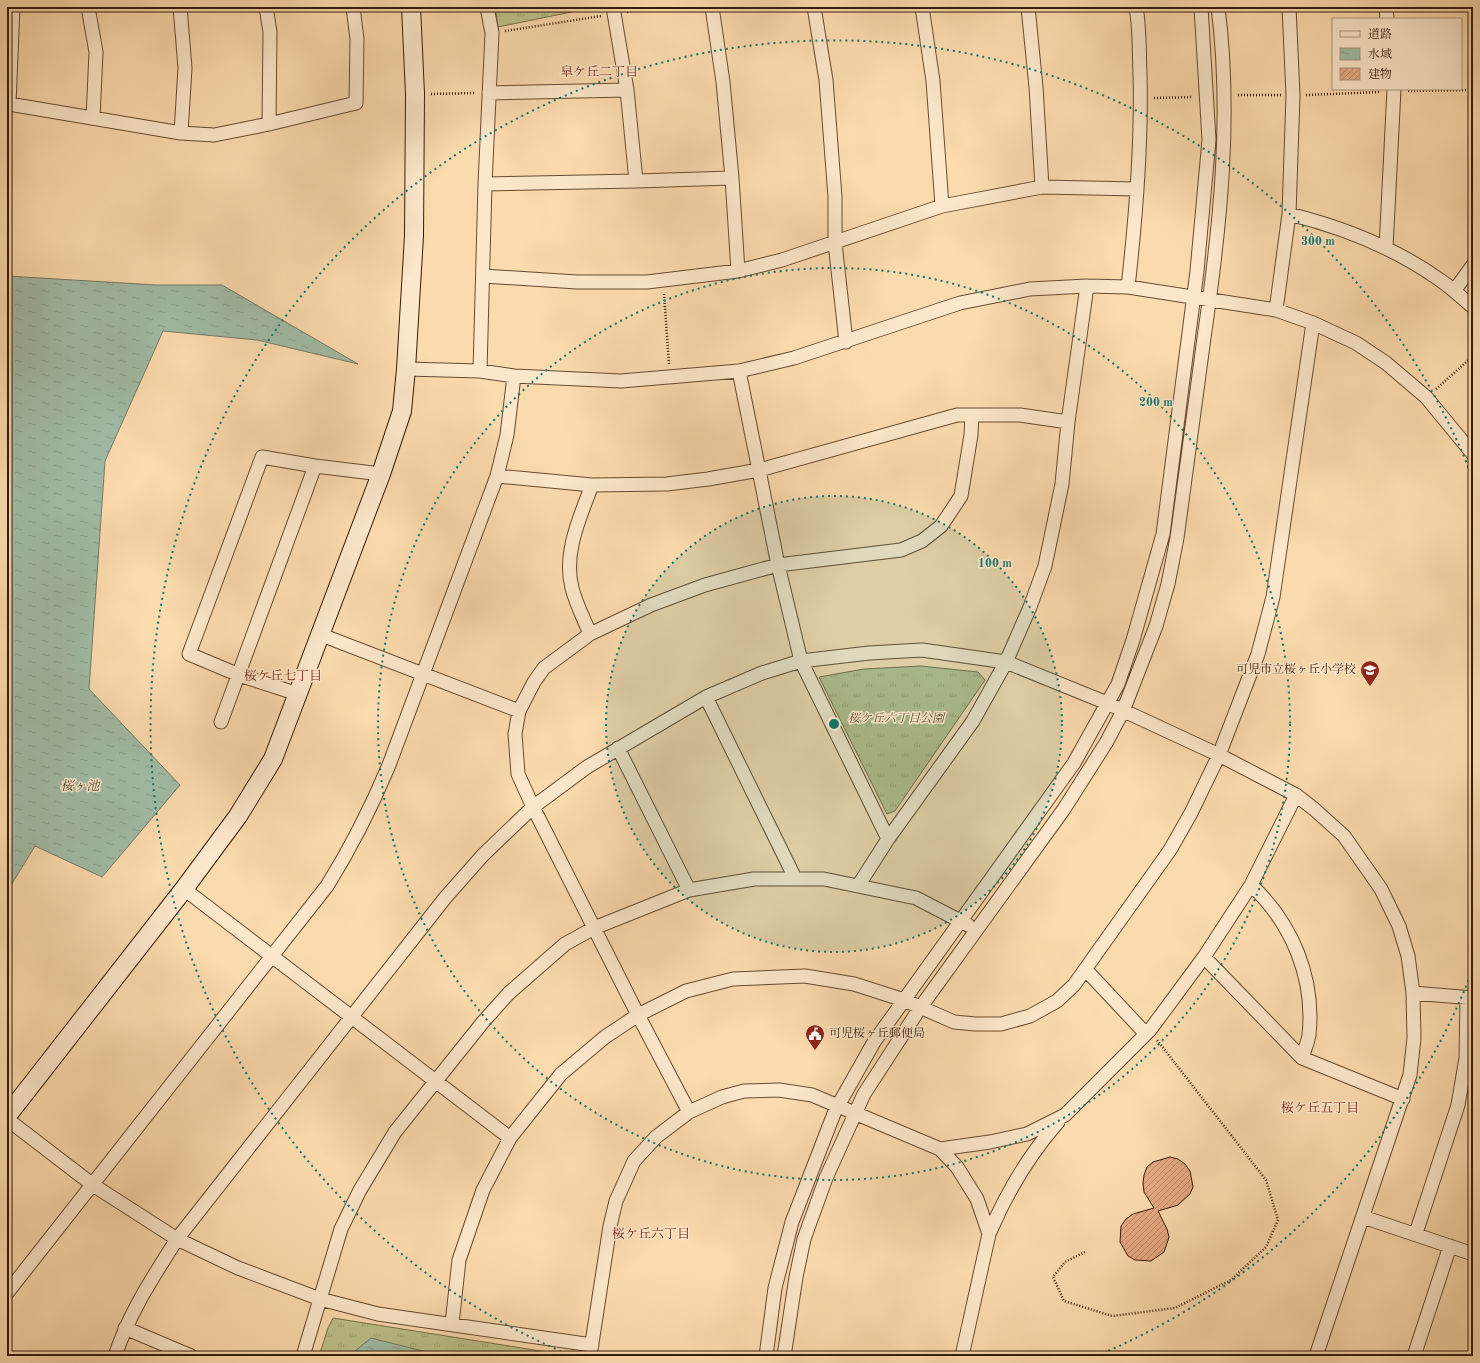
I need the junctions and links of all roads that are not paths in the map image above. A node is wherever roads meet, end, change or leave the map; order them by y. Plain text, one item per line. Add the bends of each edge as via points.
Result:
1 (13, 7) edge
2 (88, 7) edge
3 (180, 7) edge
4 (266, 7) edge
5 (353, 7) edge
6 (411, 7) edge
7 (487, 7) edge
8 (712, 7) edge
9 (814, 7) edge
10 (922, 7) edge
11 (1028, 7) edge
12 (1136, 7) edge
13 (1201, 7) edge
14 (1218, 7) edge
15 (1289, 7) edge
16 (1386, 7) edge
17 (614, 11) edge
18 (1387, 18) edge
19 (627, 90) junction
20 (1394, 90) edge
21 (489, 93) junction
22 (93, 118) junction
23 (269, 124) junction
24 (181, 133) junction
25 (732, 178) junction
26 (636, 181) junction
27 (485, 184) junction
28 (1042, 187) junction
29 (1137, 189) junction
30 (942, 206) junction
31 (1289, 214) junction
32 (835, 243) junction
33 (1386, 248) junction
34 (1473, 265) edge
35 (738, 271) junction
36 (483, 276) junction
37 (1087, 286) junction
38 (1128, 287) junction
39 (1454, 291) junction
40 (1194, 298) junction
41 (1210, 300) junction
42 (1473, 307) edge
43 (1276, 310) junction
44 (1313, 323) junction
45 (846, 342) junction
46 (406, 369) junction
47 (480, 371) junction
48 (739, 371) junction
49 (514, 376) junction
50 (972, 415) junction
51 (1068, 422) junction
52 (1473, 454) edge
53 (315, 466) junction
54 (759, 470) junction
55 (381, 474) junction
56 (497, 476) junction
57 (592, 485) junction
58 (778, 565) junction
59 (319, 634) junction
60 (590, 634) junction
61 (801, 661) junction
62 (1006, 662) junction
63 (422, 674) junction
64 (239, 675) junction
65 (298, 694) junction
66 (706, 697) junction
67 (1107, 703) junction
68 (519, 711) junction
69 (1123, 711) junction
70 (221, 722) dead end
71 (618, 748) junction
72 (1219, 755) junction
73 (1296, 795) junction
74 (533, 807) junction
75 (888, 839) junction
76 (795, 878) junction
77 (1251, 885) junction
78 (858, 886) junction
79 (184, 889) junction
80 (689, 890) junction
81 (961, 921) junction
82 (594, 928) junction
83 (976, 930) junction
84 (272, 957) junction
85 (1204, 957) junction
86 (1086, 970) junction
87 (1413, 993) junction
88 (1470, 998) edge
89 (904, 1000) junction
90 (920, 1008) junction
91 (638, 1015) junction
92 (352, 1018) junction
93 (1148, 1032) junction
94 (1302, 1058) junction
95 (435, 1082) junction
96 (1403, 1098) junction
97 (838, 1106) junction
98 (689, 1112) junction
99 (854, 1115) junction
100 (1063, 1116) junction
101 (7, 1117) edge
102 (510, 1138) junction
103 (940, 1149) junction
104 (94, 1185) junction
105 (1363, 1217) junction
106 (1416, 1233) junction
107 (989, 1234) junction
108 (177, 1239) junction
109 (1450, 1246) junction
110 (1473, 1254) edge
111 (7, 1293) edge
112 (320, 1299) junction
113 (452, 1324) junction
114 (124, 1328) junction
115 (591, 1350) edge
116 (115, 1356) edge
117 (191, 1356) edge
118 (303, 1356) edge
119 (766, 1356) edge
120 (784, 1356) edge
121 (962, 1356) edge
122 (1316, 1356) edge
123 (1414, 1356) edge

1 - 22 street via 9,104
2 - 22 street via 96,52
3 - 24 street via 185,68
4 - 23 street via 270,32
5 - 23 street via 357,39 356,103
6 - 46 street via 415,94 414,236
7 - 21 street via 492,33
8 - 25 street via 723,82
9 - 32 street via 827,87 835,197
10 - 30 street via 933,81
11 - 28 street
12 - 29 street via 1140,99
13 - 40 street via 1209,140
14 - 41 street via 1225,95 1224,154
15 - 31 street via 1293,95
16 - 18 street
17 - 19 street
19 - 21 street
19 - 26 street
20 - 33 street
21 - 27 street
22 - 24 street
23 - 24 street via 214,135
25 - 26 street
25 - 35 street
26 - 27 street
27 - 36 street
28 - 29 street
28 - 30 street
29 - 38 street
30 - 32 street
31 - 33 street via 1324,224
31 - 43 street
32 - 35 street
32 - 45 street
33 - 39 street via 1440,279
34 - 39 street
35 - 36 street via 663,281 577,282
36 - 47 street
37 - 38 street
37 - 45 street via 1030,288 960,303
37 - 51 street
38 - 40 street
39 - 42 street
40 - 41 street
40 - 67 street via 1163,534 1133,640 1118,684
41 - 43 street
41 - 69 street via 1177,538 1168,584 1156,626
43 - 44 street
44 - 52 street via 1356,343 1386,363 1426,397
44 - 72 street via 1273,597 1258,654
45 - 48 street
46 - 47 street
46 - 55 street via 402,411
47 - 49 street
48 - 49 street via 621,381
48 - 54 street
49 - 56 street via 507,435
50 - 51 street via 1020,415
50 - 54 street via 957,415
50 - 58 street via 972,435 961,496 941,526 922,541 901,550
51 - 62 street via 1062,484 1045,566
53 - 55 street
53 - 64 street
53 - 64 street via 262,457 189,654
54 - 57 street via 668,484
54 - 58 street
55 - 59 street
56 - 57 street
56 - 63 street
57 - 60 street via 572,542 570,575 572,589
58 - 60 street via 705,585 651,605
58 - 61 street
59 - 63 street
59 - 65 street
60 - 68 street via 544,668
61 - 62 street via 869,652 922,650
61 - 66 street
61 - 75 street
62 - 67 street
62 - 75 street via 974,721
63 - 68 street
63 - 84 street via 374,802 352,846 327,886
64 - 65 street
64 - 70 street
65 - 79 street via 273,759 238,816
66 - 71 street
66 - 76 street
67 - 69 street
67 - 81 street via 1074,763
68 - 74 street via 515,734 518,774
69 - 72 street
69 - 83 street via 1064,809
71 - 74 street via 587,767
71 - 80 street
72 - 73 street
72 - 86 street via 1170,850
73 - 77 street
73 - 87 street via 1344,836 1381,889 1399,926 1408,956
74 - 82 street
74 - 92 street via 465,875
75 - 78 street
76 - 78 street via 824,879
76 - 80 street via 754,879
77 - 85 street
77 - 94 street via 1277,915 1301,959 1310,1006 1309,1036
78 - 81 street via 916,898
79 - 84 street
79 - 101 street
80 - 82 street
81 - 83 street
81 - 89 street
82 - 91 street
82 - 95 street via 565,944 509,993
83 - 90 street
84 - 92 street
84 - 104 street
85 - 93 street
85 - 94 street
86 - 90 street via 1074,986 1057,1001 1030,1016 1001,1024 954,1022
86 - 93 street
87 - 88 street
87 - 96 street via 1414,1038 1410,1075
88 - 106 street via 1466,1058 1458,1105
89 - 90 street
89 - 91 street via 854,984 805,976 734,979 686,991
89 - 97 street via 874,1042
90 - 99 street via 872,1080
91 - 98 street
91 - 102 street via 605,1037 561,1074
92 - 95 street
92 - 108 street
93 - 100 street
94 - 96 street
95 - 102 street
95 - 112 street via 395,1132 360,1190 341,1230
96 - 105 street
97 - 98 street via 812,1095 779,1090 744,1091 722,1097
97 - 99 street
97 - 119 street via 792,1222 775,1288
98 - 115 street via 656,1137 634,1161 616,1201
99 - 103 street
99 - 120 street via 826,1178 804,1240
100 - 103 street via 1027,1134
100 - 107 street via 1038,1145 1001,1207
101 - 104 street
102 - 113 street via 483,1190 460,1260
103 - 107 street via 957,1168 977,1199
104 - 108 street
104 - 111 street
105 - 106 street
105 - 122 street
106 - 109 street
107 - 121 street
108 - 112 street via 238,1268
108 - 114 street via 144,1290
109 - 110 street
109 - 123 street
112 - 113 street via 378,1314
112 - 118 street
113 - 115 street
114 - 116 street
114 - 117 street

